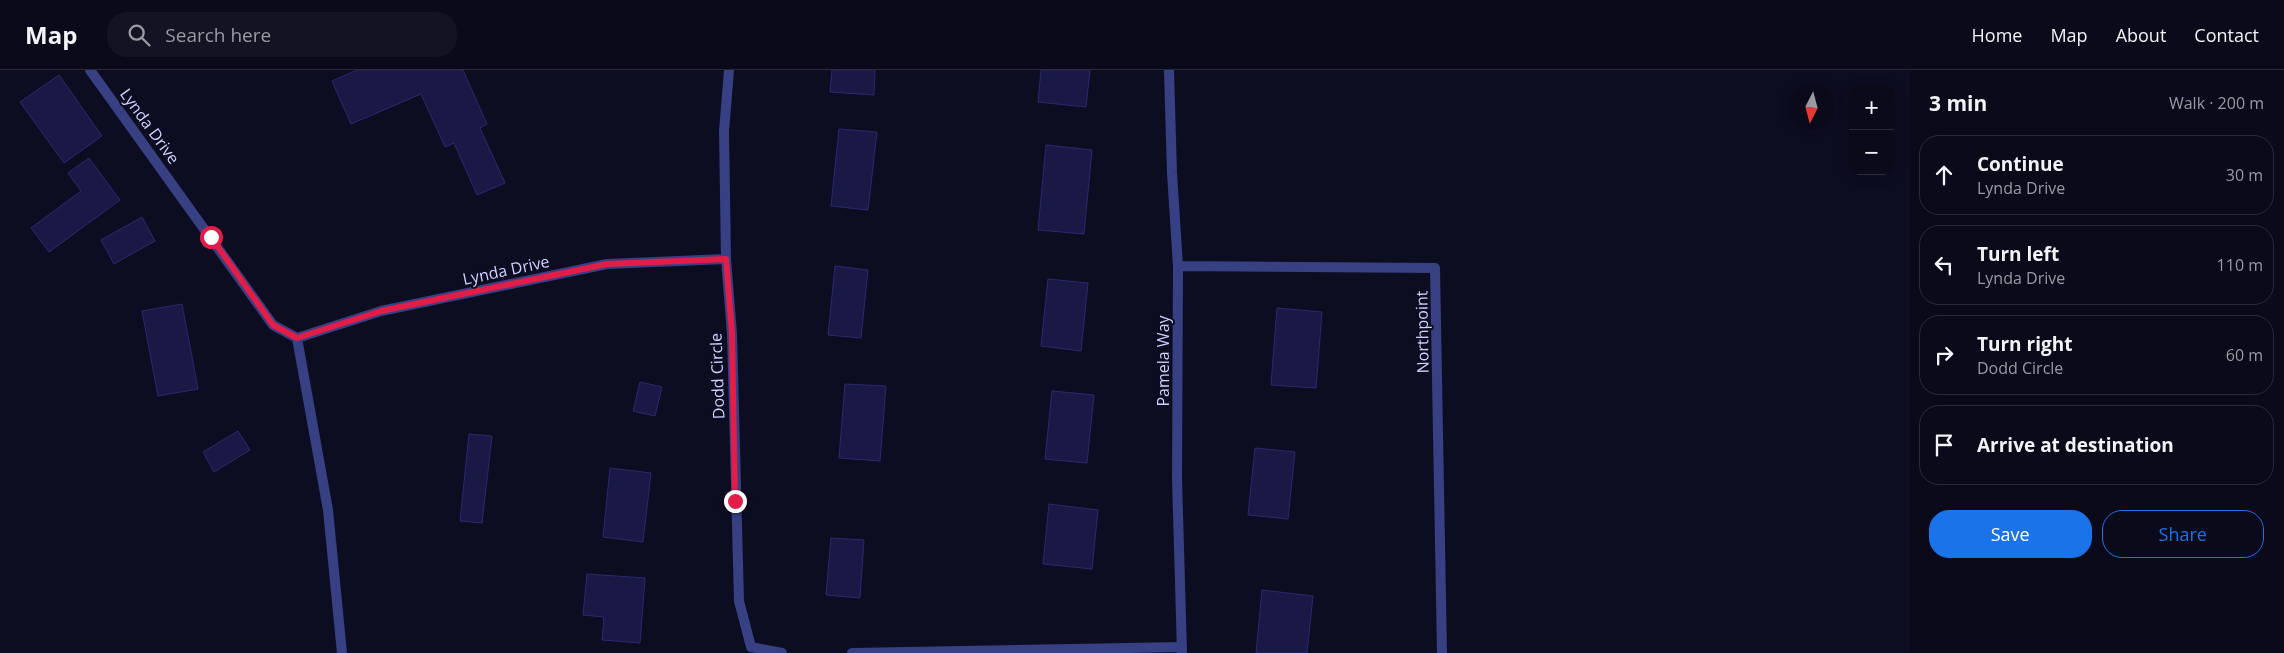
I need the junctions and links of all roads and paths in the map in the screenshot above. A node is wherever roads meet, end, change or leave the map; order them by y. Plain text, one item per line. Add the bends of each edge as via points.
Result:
1 (90, 70) edge
2 (729, 70) edge
3 (1169, 70) edge
4 (726, 259) junction
5 (1178, 266) junction
6 (297, 338) junction
7 (1182, 650) edge
8 (342, 653) edge
9 (782, 653) edge
10 (852, 653) edge
11 (1442, 653) edge

1 - 6 street, Lynda Drive via 273,325
2 - 4 street, Dodd Circle via 724,130
3 - 5 street, Pamela Way
4 - 6 street, Lynda Drive via 607,264 381,311
4 - 9 street, Dodd Circle via 732,334 739,601 750,647
5 - 7 street, Pamela Way via 1177,478
5 - 11 street, Northpoint via 1435,268
6 - 8 street via 328,510
7 - 10 street

